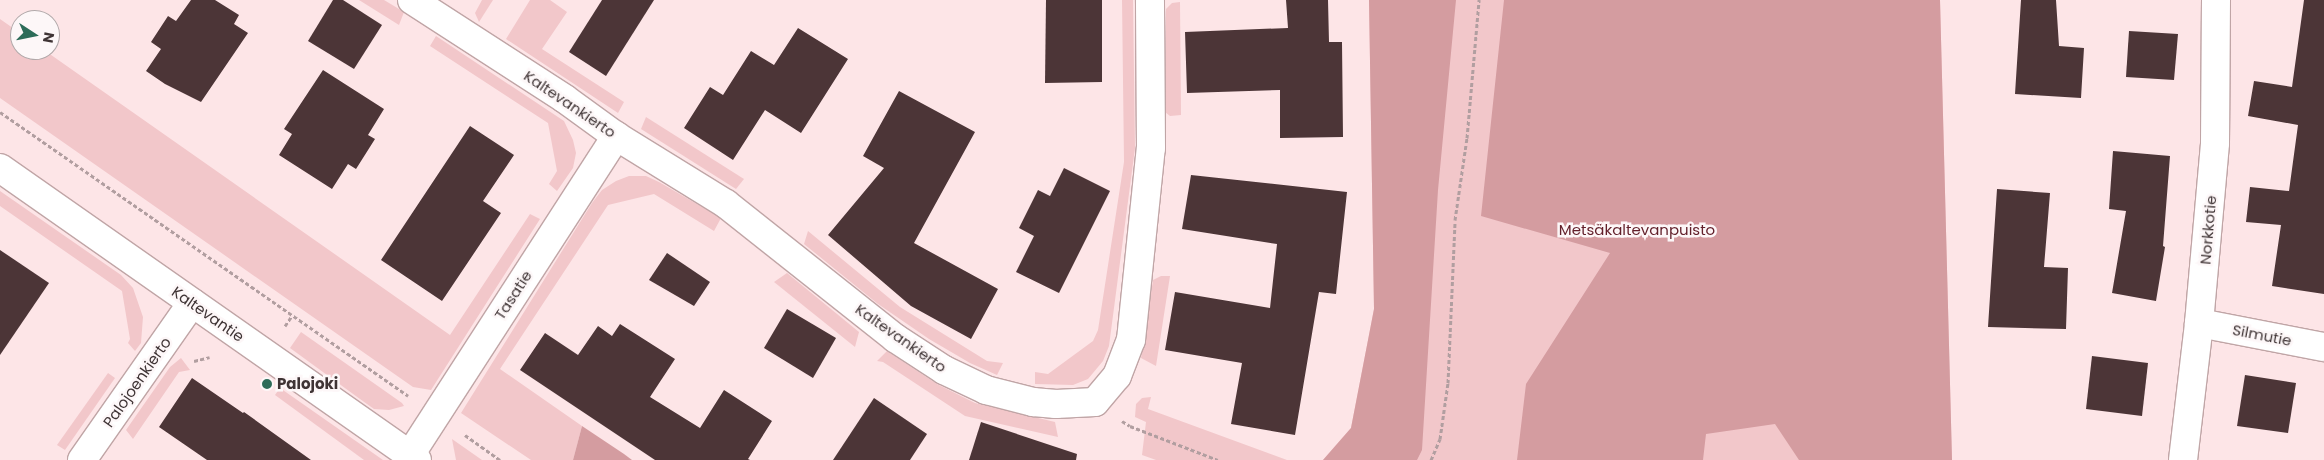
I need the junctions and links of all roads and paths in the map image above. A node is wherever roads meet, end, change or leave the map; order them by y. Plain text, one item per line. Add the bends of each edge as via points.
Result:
1 (412, 0) edge
2 (1150, 0) edge
3 (1479, 0) edge
4 (2216, 0) edge
5 (0, 112) edge
6 (616, 136) junction
7 (0, 168) edge
8 (192, 303) junction
9 (2199, 323) junction
10 (2324, 347) edge
11 (1095, 402) junction
12 (436, 415) junction
13 (414, 458) edge
14 (82, 460) edge
15 (500, 460) edge
16 (1218, 460) edge
17 (1431, 460) edge
18 (2183, 460) edge

1 - 6 street, Kaltevankierto
2 - 11 street via 1151,148 1131,340 1117,376
3 - 17 path via 1467,138 1455,220 1448,383 1440,439
4 - 9 street, Norkkotie via 2215,143
5 - 12 path
6 - 11 street, Kaltevankierto via 726,204 895,338 944,370 986,390 1033,402
6 - 12 street, Tasatie
7 - 8 street, Kaltevantie
8 - 13 street, Kaltevantie
8 - 14 street, Palojoenkierto
9 - 10 street, Silmutie
9 - 18 street, Norkkotie
11 - 16 path via 1130,426
12 - 13 street, Tasatie
12 - 15 path

